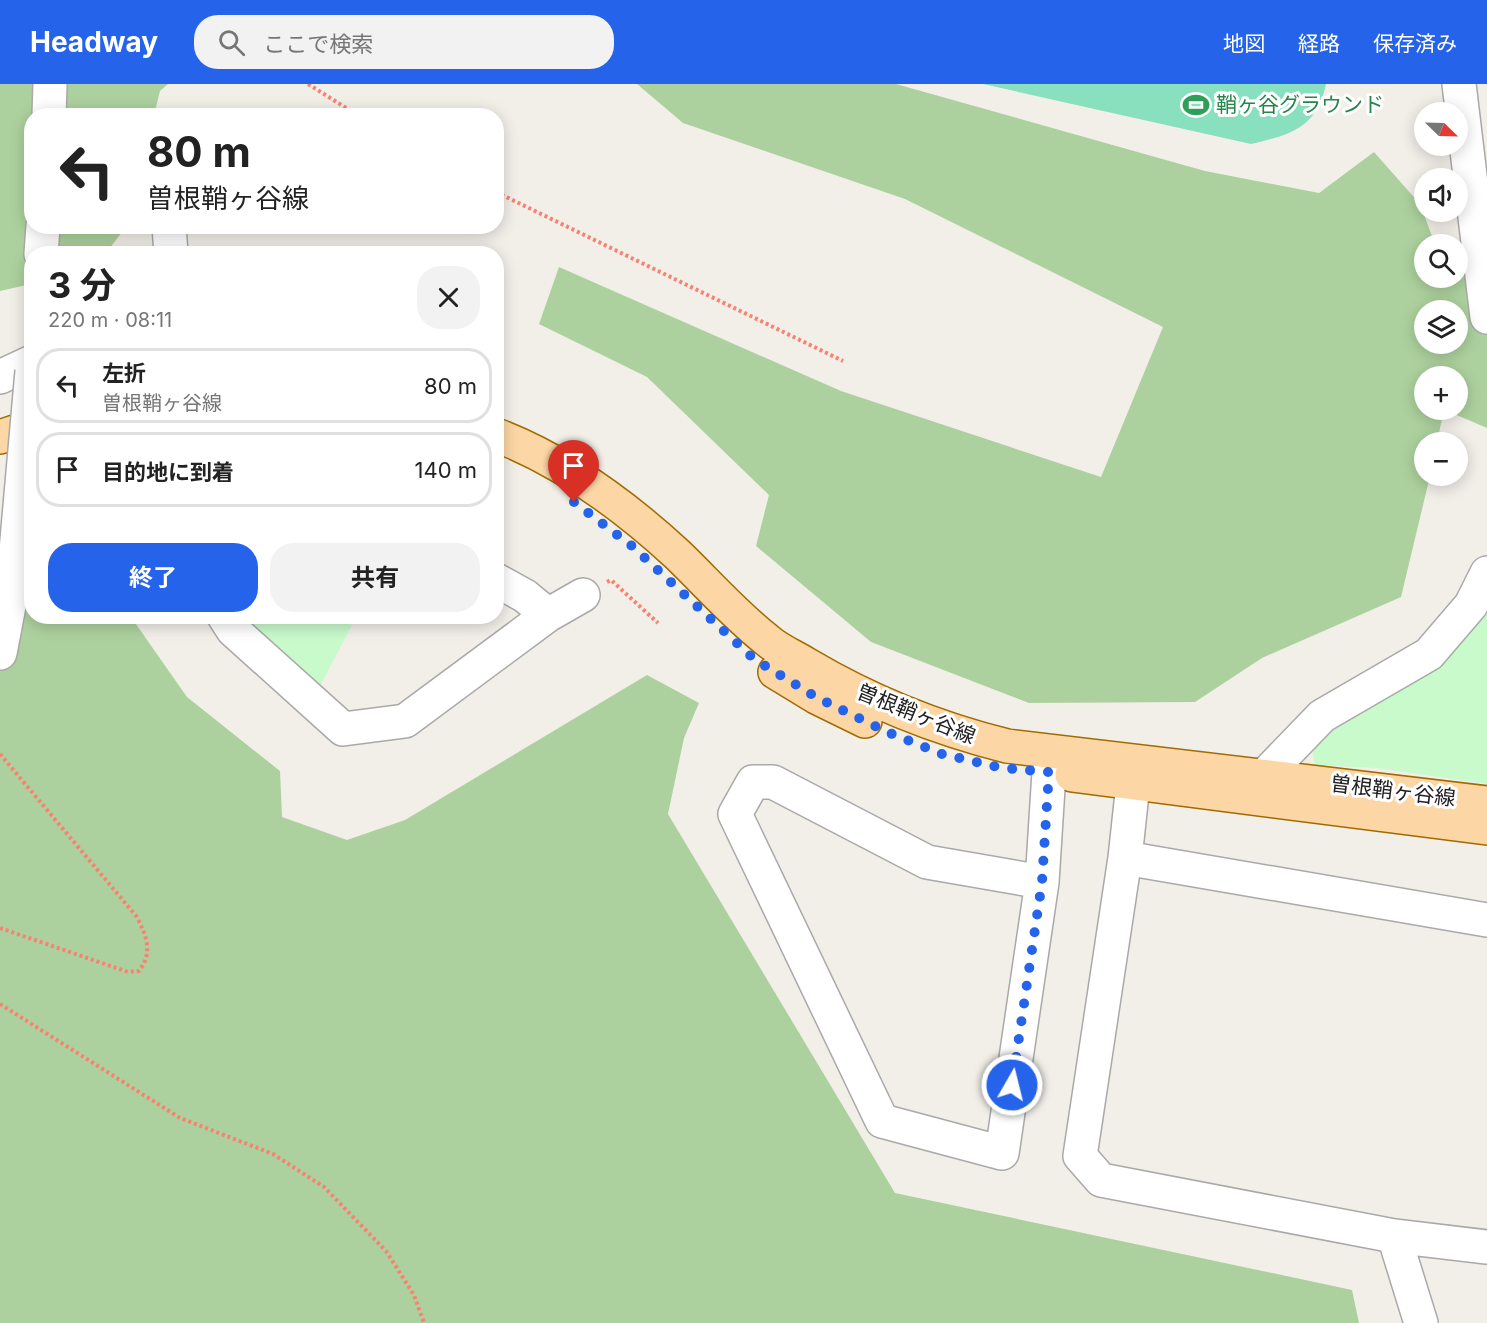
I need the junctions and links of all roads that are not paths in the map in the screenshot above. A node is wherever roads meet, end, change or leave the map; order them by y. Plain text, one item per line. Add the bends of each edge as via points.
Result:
1 (1459, 84) edge
2 (1487, 317) edge
3 (24, 366) edge
4 (0, 377) edge
5 (24, 429) edge
6 (0, 437) edge
7 (504, 439) edge
8 (24, 452) edge
9 (0, 460) edge
10 (24, 461) edge
11 (504, 464) edge
12 (24, 530) edge
13 (0, 540) edge
14 (1487, 573) edge
15 (504, 584) edge
16 (583, 595) road end
17 (548, 615) junction
18 (229, 624) edge
19 (0, 653) edge
20 (1049, 772) junction
21 (1265, 775) junction
22 (1133, 784) junction
23 (1487, 803) edge
24 (1487, 828) edge
25 (1125, 858) junction
26 (1042, 882) junction
27 (1487, 920) edge
28 (1394, 1236) junction
29 (1487, 1247) edge
30 (1421, 1323) edge

1 - 2 street
3 - 4 street
5 - 6 main road
7 - 21 main road, 曽根鞘ヶ谷線 via 569,471 620,506 767,641 827,677 897,711 950,732 1007,746
8 - 9 main road
10 - 19 street, bridge via 13,585
11 - 20 main road, 曽根鞘ヶ谷線 via 558,490 607,525 754,659 816,697 942,754 1002,768
12 - 13 street
14 - 21 street via 1470,605 1429,654 1322,716
15 - 17 street
16 - 17 street
17 - 18 street via 405,721 343,729
20 - 22 main road, 曽根鞘ヶ谷線
20 - 26 street
21 - 23 main road, 曽根鞘ヶ谷線
22 - 24 main road, 曽根鞘ヶ谷線
22 - 25 street
25 - 27 street
25 - 28 street via 1080,1156 1101,1180
26 - 26 street via 927,862 773,782 753,782 735,814 882,1121 1002,1153
28 - 29 street
28 - 30 street

